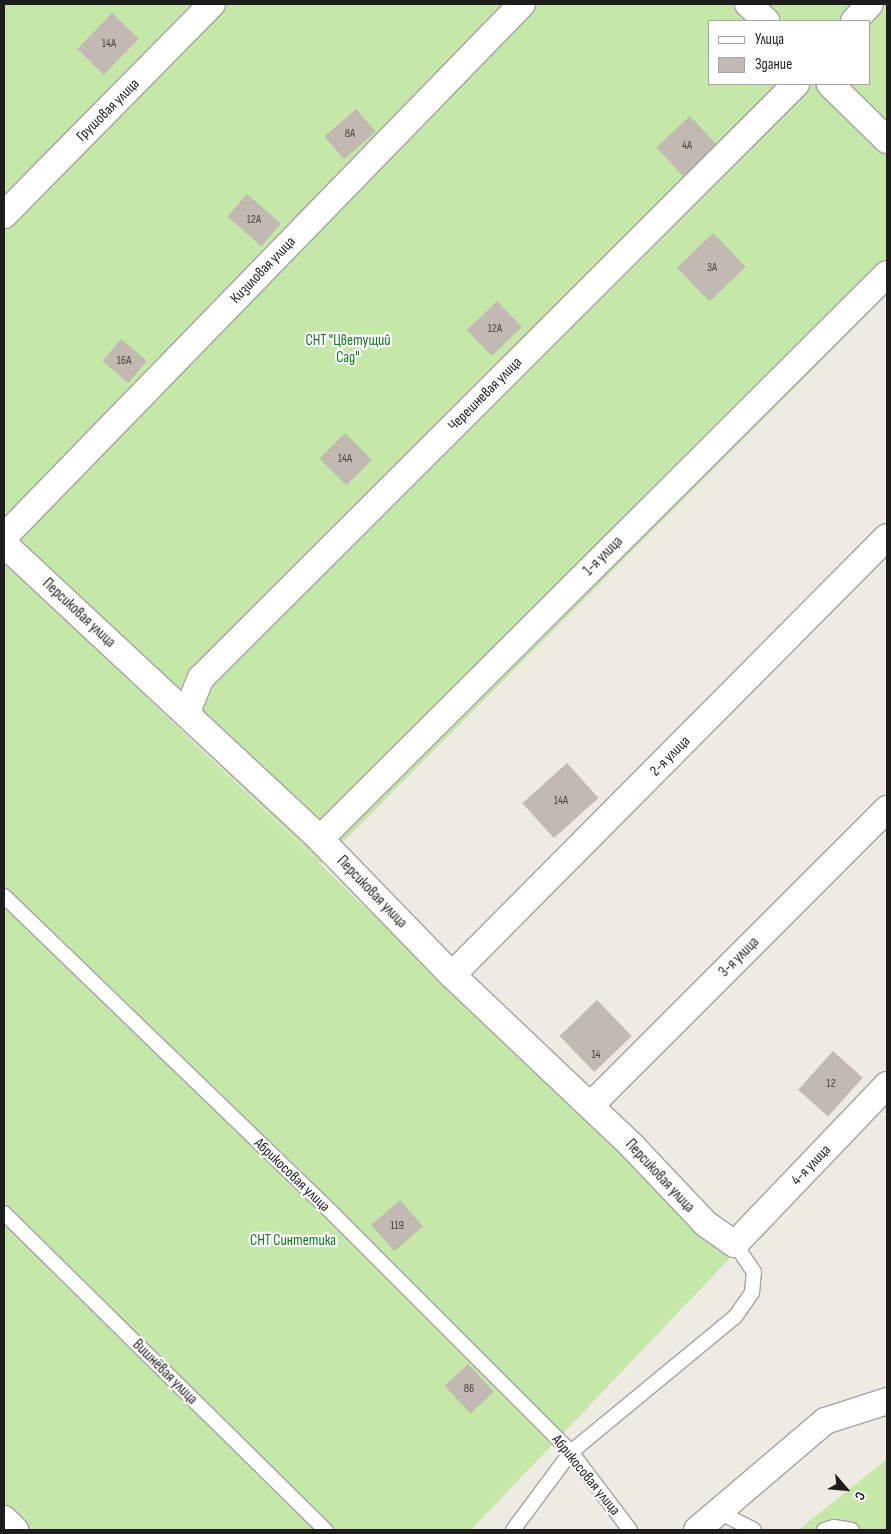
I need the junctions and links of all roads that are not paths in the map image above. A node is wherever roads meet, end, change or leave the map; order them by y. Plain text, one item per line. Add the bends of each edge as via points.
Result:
1 (212, 4) edge
2 (522, 4) edge
3 (748, 4) edge
4 (870, 4) edge
5 (765, 20) edge
6 (855, 20) edge
7 (795, 85) edge
8 (831, 85) edge
9 (887, 140) edge
10 (4, 216) edge
11 (887, 274) edge
12 (4, 537) edge
13 (887, 537) edge
14 (4, 544) edge
15 (187, 712) junction
16 (887, 809) edge
17 (320, 839) junction
18 (4, 896) edge
19 (452, 975) junction
20 (887, 1085) edge
21 (591, 1105) junction
22 (4, 1213) edge
23 (735, 1244) junction
24 (887, 1401) edge
25 (570, 1452) junction
26 (719, 1512) junction
27 (4, 1519) edge
28 (15, 1530) edge
29 (326, 1530) edge
30 (513, 1530) edge
31 (630, 1530) edge
32 (697, 1530) edge
33 (754, 1530) edge
34 (824, 1530) edge
35 (852, 1530) edge

1 - 10 street, Грушовая улица
2 - 12 street, Кизиловая улица
3 - 5 street
4 - 6 street
7 - 15 street, Черешневая улица via 201,678
8 - 9 street
11 - 17 street, 1-я улица
13 - 19 street, 2-я улица
14 - 15 street, Персиковая улица
15 - 17 street, Персиковая улица
16 - 21 street, 3-я улица
17 - 19 street, Персиковая улица
18 - 25 lane, Абрикосовая улица via 335,1216
19 - 21 street, Персиковая улица
20 - 23 street, 4-я улица
21 - 23 street, Персиковая улица via 706,1224
22 - 29 lane, Вишнёвая улица
23 - 25 lane via 754,1272 752,1293 735,1317
24 - 26 street via 825,1422
25 - 30 lane
25 - 31 lane, Абрикосовая улица
26 - 32 street
26 - 33 lane
27 - 28 street
34 - 35 lane via 834,1527

